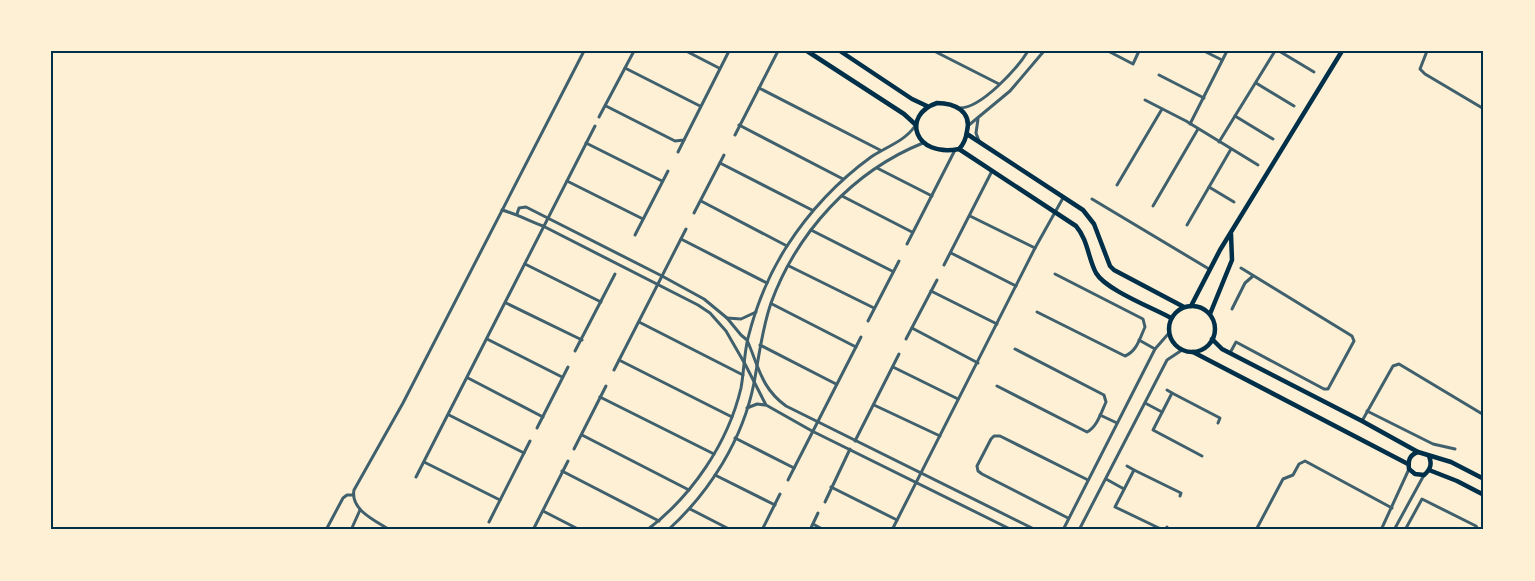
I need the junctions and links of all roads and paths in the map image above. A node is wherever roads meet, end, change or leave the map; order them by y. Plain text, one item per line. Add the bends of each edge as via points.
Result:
1 (584, 51) edge
2 (634, 51) edge
3 (686, 51) edge
4 (729, 51) edge
5 (778, 51) edge
6 (807, 51) edge
7 (840, 51) edge
8 (934, 51) edge
9 (1028, 51) edge
10 (1044, 51) edge
11 (1108, 51) edge
12 (1139, 51) edge
13 (1204, 51) edge
14 (1227, 51) edge
15 (1277, 51) edge
16 (1342, 51) edge
17 (1427, 51) edge
18 (1222, 60) junction
19 (625, 68) junction
20 (719, 68) junction
21 (1314, 72) dead end
22 (1159, 75) dead end
23 (1256, 82) junction
24 (999, 84) junction
25 (759, 88) junction
26 (1204, 98) junction
27 (1145, 100) dead end
28 (606, 106) junction
29 (700, 106) junction
30 (927, 106) junction
31 (1294, 106) dead end
32 (960, 108) junction
33 (1162, 109) junction
34 (1484, 109) edge
35 (981, 115) junction
36 (1235, 116) junction
37 (600, 117) dead end
38 (969, 124) junction
39 (1190, 124) junction
40 (739, 125) junction
41 (916, 125) junction
42 (595, 126) dead end
43 (1198, 129) junction
44 (967, 134) junction
45 (735, 135) dead end
46 (1273, 139) dead end
47 (684, 140) junction
48 (1219, 142) junction
49 (586, 143) junction
50 (923, 143) junction
51 (980, 143) junction
52 (957, 149) junction
53 (1231, 149) junction
54 (881, 150) junction
55 (678, 152) dead end
56 (724, 155) dead end
57 (720, 163) junction
58 (1258, 165) dead end
59 (877, 167) junction
60 (992, 169) junction
61 (668, 171) dead end
62 (843, 179) junction
63 (567, 181) junction
64 (662, 181) junction
65 (1117, 185) dead end
66 (1209, 187) junction
67 (842, 196) junction
68 (932, 196) junction
69 (1063, 198) junction
70 (1092, 199) dead end
71 (701, 201) junction
72 (1234, 202) dead end
73 (1153, 206) dead end
74 (502, 210) junction
75 (813, 211) junction
76 (1056, 212) junction
77 (694, 213) dead end
78 (517, 214) junction
79 (970, 216) junction
80 (548, 218) junction
81 (643, 219) junction
82 (1187, 225) dead end
83 (543, 226) junction
84 (686, 229) dead end
85 (811, 230) junction
86 (912, 232) junction
87 (1231, 234) junction
88 (635, 235) dead end
89 (681, 239) junction
90 (907, 244) dead end
91 (787, 246) junction
92 (1035, 248) junction
93 (951, 253) junction
94 (899, 261) dead end
95 (525, 264) junction
96 (789, 266) junction
97 (944, 266) dead end
98 (1241, 268) dead end
99 (1209, 269) junction
100 (892, 272) junction
101 (615, 274) dead end
102 (1055, 274) dead end
103 (662, 276) junction
104 (1253, 276) junction
105 (937, 280) dead end
106 (767, 283) junction
107 (657, 285) junction
108 (1016, 286) junction
109 (931, 291) junction
110 (601, 302) junction
111 (506, 303) junction
112 (771, 304) junction
113 (1191, 306) junction
114 (1184, 307) junction
115 (874, 308) junction
116 (1232, 309) dead end
117 (756, 312) junction
118 (1037, 312) dead end
119 (1210, 314) junction
120 (727, 318) junction
121 (1172, 318) junction
122 (868, 321) dead end
123 (639, 322) junction
124 (997, 324) junction
125 (912, 328) junction
126 (1169, 333) junction
127 (861, 337) dead end
128 (487, 339) junction
129 (906, 339) dead end
130 (1212, 339) junction
131 (582, 340) junction
132 (747, 340) junction
133 (1139, 340) junction
134 (760, 345) junction
135 (856, 347) junction
136 (1015, 349) dead end
137 (1155, 349) junction
138 (1182, 350) junction
139 (575, 351) dead end
140 (1193, 352) junction
141 (1229, 353) junction
142 (899, 354) dead end
143 (620, 360) junction
144 (730, 361) dead end
145 (757, 361) junction
146 (978, 363) junction
147 (746, 364) junction
148 (726, 366) junction
149 (568, 367) dead end
150 (892, 367) junction
151 (614, 370) dead end
152 (743, 375) junction
153 (562, 377) junction
154 (468, 378) junction
155 (754, 383) junction
156 (836, 384) junction
157 (606, 386) dead end
158 (997, 386) dead end
159 (1167, 390) dead end
160 (1172, 393) junction
161 (600, 397) junction
162 (959, 400) junction
163 (1144, 403) junction
164 (766, 405) junction
165 (874, 405) junction
166 (747, 408) junction
167 (1162, 412) junction
168 (1366, 413) junction
169 (449, 415) junction
170 (1100, 415) junction
171 (1484, 415) edge
172 (543, 417) junction
173 (732, 417) junction
174 (1362, 421) junction
175 (817, 422) junction
176 (1117, 423) junction
177 (1218, 423) dead end
178 (537, 428) dead end
179 (812, 431) junction
180 (582, 435) junction
181 (940, 436) junction
182 (735, 438) junction
183 (530, 441) dead end
184 (855, 441) junction
185 (574, 449) dead end
186 (850, 449) junction
187 (1455, 450) dead end
188 (1418, 452) junction
189 (524, 453) junction
190 (714, 454) junction
191 (1202, 456) dead end
192 (1429, 456) junction
193 (568, 461) dead end
194 (424, 462) junction
195 (1127, 466) dead end
196 (1409, 466) junction
197 (794, 468) junction
198 (1134, 470) junction
199 (562, 471) junction
200 (1429, 471) junction
201 (921, 474) junction
202 (715, 475) junction
203 (1424, 475) junction
204 (416, 477) dead end
205 (1484, 478) edge
206 (1106, 479) junction
207 (788, 480) dead end
208 (1088, 480) junction
209 (917, 483) junction
210 (831, 487) junction
211 (1124, 489) junction
212 (689, 490) junction
213 (780, 494) dead end
214 (353, 495) junction
215 (1414, 495) junction
216 (1484, 495) edge
217 (1180, 496) dead end
218 (1420, 498) junction
219 (500, 500) junction
220 (825, 502) dead end
221 (774, 505) junction
222 (1390, 507) junction
223 (689, 508) junction
224 (360, 510) junction
225 (543, 511) junction
226 (818, 513) dead end
227 (1068, 518) junction
228 (897, 520) junction
229 (659, 521) junction
230 (489, 522) dead end
231 (813, 524) junction
232 (1165, 529) edge
233 (326, 530) edge
234 (351, 530) edge
235 (390, 530) edge
236 (532, 530) edge
237 (580, 530) edge
238 (647, 530) edge
239 (668, 530) edge
240 (730, 530) edge
241 (762, 530) edge
242 (810, 530) edge
243 (824, 530) edge
244 (892, 530) edge
245 (1012, 530) edge
246 (1036, 530) edge
247 (1063, 530) edge
248 (1079, 530) edge
249 (1257, 530) edge
250 (1381, 530) edge
251 (1394, 530) edge
252 (1405, 530) edge
253 (1478, 530) edge

1 - 74 street
2 - 19 street
3 - 20 street
4 - 20 street
5 - 25 street
6 - 41 main road
7 - 30 main road
8 - 24 street
9 - 24 street
10 - 35 street via 1010,91
11 - 12 street via 1133,64
13 - 18 street
14 - 18 street
15 - 21 street
15 - 23 street
16 - 87 main road
17 - 34 street via 1420,69
18 - 26 street
19 - 28 street
19 - 29 street
20 - 29 street
22 - 26 street
23 - 31 street
23 - 36 street
24 - 32 street via 968,108
25 - 40 street
25 - 54 street
26 - 39 street
27 - 33 street
28 - 37 street
28 - 47 street via 675,141
29 - 47 street
30 - 32 main road via 944,103
30 - 41 main road
32 - 38 main road
33 - 39 street
33 - 65 street
35 - 38 street
35 - 51 street via 976,122
36 - 46 street
36 - 48 street
38 - 44 main road
39 - 43 street
40 - 45 street
40 - 62 street
41 - 50 main road
41 - 54 street via 909,134
42 - 49 street
43 - 48 street
43 - 73 street
44 - 51 main road
44 - 52 main road
47 - 55 street
48 - 53 street
49 - 63 street
49 - 64 street
50 - 52 main road via 935,149
50 - 59 street
51 - 69 main road
52 - 60 main road
52 - 68 street
53 - 58 street
53 - 66 street
54 - 62 street
56 - 57 street
57 - 71 street
57 - 75 street
59 - 67 street
59 - 68 street
60 - 76 main road
60 - 79 street
61 - 64 street
62 - 75 street
63 - 80 street
63 - 81 street
64 - 81 street
66 - 72 street
66 - 82 street
67 - 85 street
67 - 86 street
68 - 86 street
69 - 76 street
69 - 114 main road via 1090,218 1114,270
70 - 99 street
71 - 77 street
71 - 91 street
74 - 78 street
74 - 214 street
75 - 91 street
76 - 92 street
76 - 121 main road via 1081,232 1094,269 1103,282
78 - 80 street via 519,208 526,207
78 - 83 street
79 - 92 street
79 - 93 street
80 - 83 street
80 - 103 street
81 - 88 street
83 - 95 street
83 - 107 street
84 - 89 street
85 - 96 street
85 - 100 street
86 - 90 street
87 - 99 main road
87 - 119 main road via 1232,260
89 - 103 street
89 - 106 street
91 - 106 street
92 - 108 street
93 - 97 street
93 - 108 street
94 - 100 street
95 - 110 street
95 - 111 street
96 - 112 street
96 - 115 street
98 - 104 street
99 - 113 main road
100 - 115 street
101 - 110 street
102 - 133 street via 1143,319 1145,327
103 - 107 street
103 - 120 street via 704,299
104 - 116 street
104 - 141 street via 1352,336 1354,341 1330,386 1324,389 1236,342
105 - 109 street
106 - 117 street
107 - 123 street
107 - 147 street via 710,313
108 - 124 street
109 - 124 street
109 - 125 street
110 - 131 street
111 - 128 street
111 - 131 street
112 - 134 street
112 - 135 street
113 - 114 main road
113 - 119 main road
114 - 121 main road
115 - 122 street
117 - 120 street via 741,319
117 - 132 street
118 - 133 street via 1125,356 1133,353
119 - 130 main road via 1215,327
120 - 132 street
121 - 126 main road
123 - 143 street
123 - 148 street
124 - 146 street
125 - 129 street
125 - 146 street
126 - 137 street
126 - 138 main road
127 - 135 street
128 - 153 street
128 - 154 street
130 - 140 main road
130 - 141 main road
131 - 139 street
132 - 145 street
132 - 147 street
133 - 137 street
134 - 145 street
134 - 156 street
135 - 156 street
136 - 170 street via 1104,395 1106,402
137 - 176 street
138 - 140 main road
138 - 163 street via 1167,360
140 - 196 main road
141 - 174 main road
142 - 150 street
143 - 151 street
143 - 173 street
144 - 148 street
145 - 155 street
145 - 175 street via 773,397
146 - 162 street
147 - 152 street
147 - 155 street
148 - 152 street
149 - 153 street
150 - 162 street
150 - 165 street
152 - 173 street
153 - 172 street
154 - 169 street
154 - 172 street
155 - 164 street
155 - 166 street
156 - 175 street
157 - 161 street
158 - 170 street via 1087,432 1093,430
159 - 160 street
160 - 167 street
160 - 177 street via 1220,418
161 - 180 street
161 - 190 street
162 - 181 street
163 - 167 street
163 - 206 street
164 - 166 street
164 - 179 street
165 - 181 street
165 - 184 street
166 - 182 street
167 - 191 street via 1151,429
168 - 171 street via 1393,366 1399,364
168 - 174 street
168 - 187 street
169 - 189 street
169 - 194 street
170 - 176 street
172 - 178 street
173 - 190 street
174 - 188 main road
175 - 179 street
175 - 184 street
176 - 208 street
179 - 186 street
179 - 197 street
180 - 185 street
180 - 212 street
181 - 201 street
182 - 197 street
182 - 202 street
183 - 189 street
184 - 201 street
186 - 209 street
186 - 210 street
188 - 192 main road
188 - 196 main road via 1412,455
189 - 219 street
190 - 212 street
192 - 200 main road
192 - 205 main road
193 - 199 street
194 - 204 street
194 - 219 street
195 - 198 street
196 - 203 main road via 1415,474
196 - 222 street
197 - 207 street
198 - 211 street
198 - 217 street via 1182,493
199 - 225 street
199 - 229 street
200 - 203 main road
200 - 216 main road
201 - 209 street
201 - 246 street
202 - 221 street
202 - 223 street
203 - 215 street
206 - 211 street
206 - 248 street
208 - 227 street
208 - 227 street via 1000,436 991,439 978,471
209 - 228 street
209 - 245 street
210 - 220 street
210 - 228 street
211 - 232 street via 1113,506
212 - 229 street
213 - 221 street
214 - 224 street
214 - 233 street via 343,498
215 - 218 street
215 - 251 street
218 - 252 street
218 - 253 street
219 - 230 street
221 - 241 street
222 - 249 street via 1305,461 1293,475 1283,479
222 - 250 street
223 - 239 street
223 - 240 street
224 - 234 street
224 - 235 street
225 - 236 street
225 - 237 street
226 - 231 street
227 - 247 street
228 - 244 street
229 - 238 street
231 - 242 street
231 - 243 street

